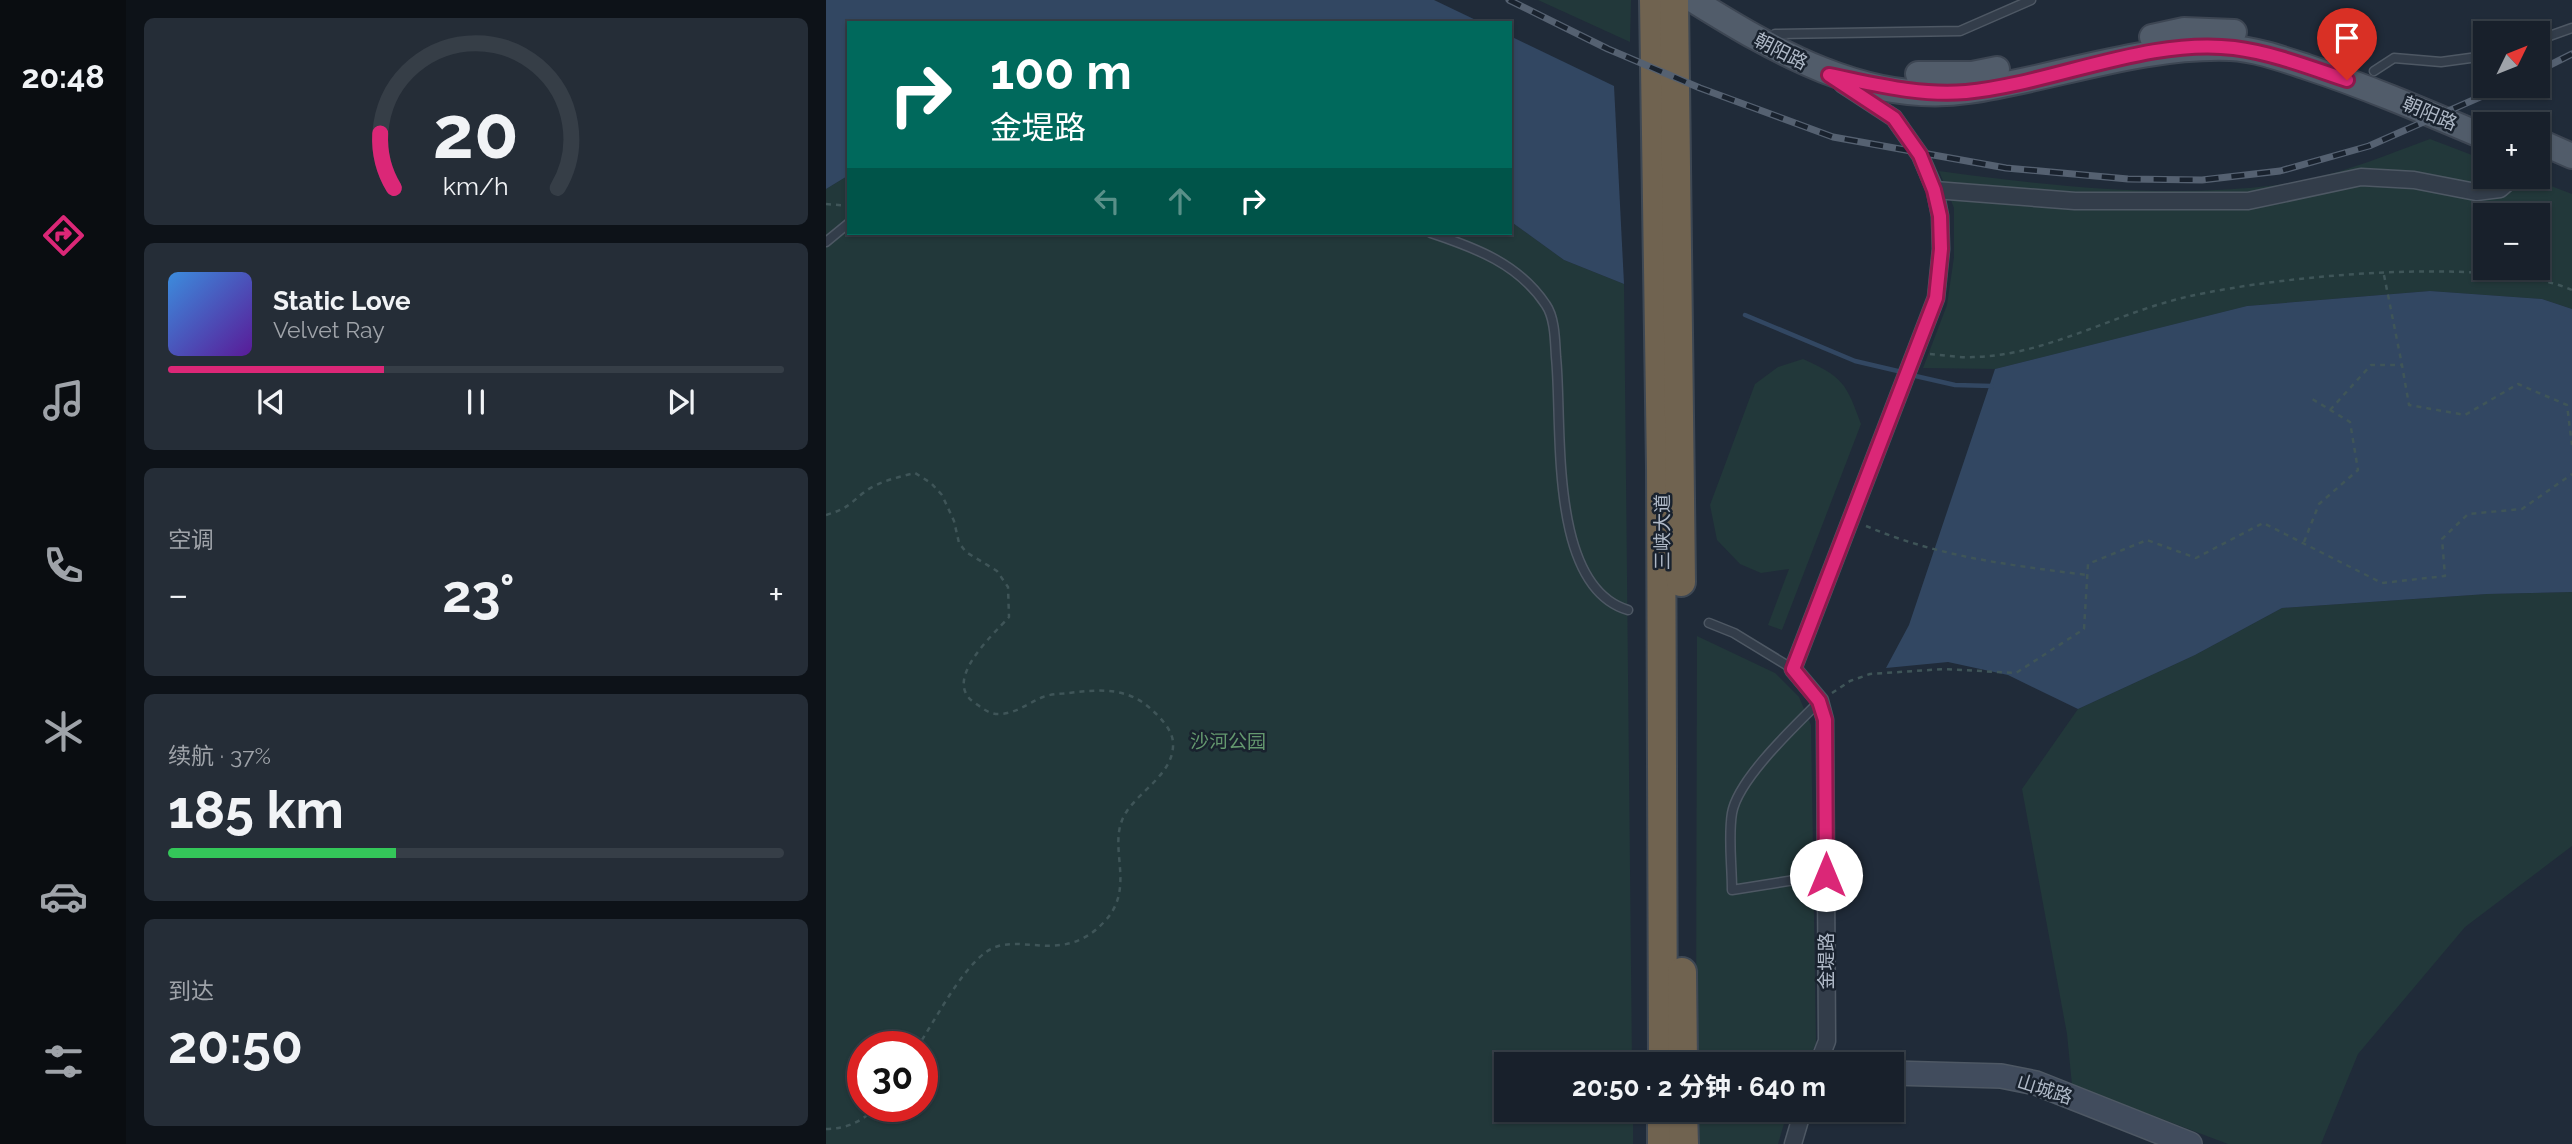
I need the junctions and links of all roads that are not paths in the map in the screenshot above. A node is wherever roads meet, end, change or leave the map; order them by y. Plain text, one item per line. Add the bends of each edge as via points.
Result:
1 (1654, 0) edge
2 (1674, 0) edge
3 (1710, 0) edge
4 (2031, 0) edge
5 (2572, 28) edge
6 (1775, 34) junction
7 (2550, 36) edge
8 (2473, 58) edge
9 (2374, 71) junction
10 (1829, 75) junction
11 (2473, 113) edge
12 (2473, 132) edge
13 (2550, 146) edge
14 (2572, 156) edge
15 (2550, 164) edge
16 (2572, 173) edge
17 (2500, 189) edge
18 (1934, 190) junction
19 (847, 225) edge
20 (1437, 235) edge
21 (826, 242) edge
22 (1628, 610) dead end
23 (1709, 623) dead end
24 (1793, 669) junction
25 (1819, 701) junction
26 (1826, 875) junction
27 (1663, 1052) edge
28 (1683, 1052) edge
29 (1823, 1052) edge
30 (1904, 1073) edge
31 (1904, 1086) edge
32 (1662, 1122) edge
33 (1683, 1122) edge
34 (1799, 1122) edge
35 (1662, 1144) edge
36 (1684, 1144) edge
37 (1793, 1144) edge
38 (2154, 1144) edge
39 (2190, 1144) edge

1 - 27 highway, 三峡大道
2 - 28 highway, 三峡大道
3 - 6 main road, 朝阳路
3 - 10 main road, 朝阳路 via 1767,46
4 - 6 lane via 1959,31
5 - 7 lane
6 - 9 main road, 朝阳路 via 1834,59 1909,74 1972,74 2185,30 2239,32
8 - 9 lane via 2441,62 2394,58
9 - 11 main road, 朝阳路
10 - 12 main road, 朝阳路 via 1904,91 1966,92 2181,48 2234,48 2369,88
10 - 18 street via 1894,118 1920,155
13 - 14 main road
15 - 16 main road
17 - 18 street via 2476,192 2414,180 2361,177 2248,201 2075,201
18 - 24 street via 1940,216 1936,298
19 - 21 lane
20 - 22 lane via 1482,250 1528,282 1549,308 1570,542 1592,582 1614,606
23 - 24 lane
24 - 25 street, 金堤路
25 - 26 street, 金堤路 via 1825,720
25 - 26 lane via 1739,793 1732,812 1732,890
26 - 29 street, 金堤路 via 1827,1041
30 - 39 street, 山城路 via 2001,1076 2036,1083
31 - 38 street, 山城路 via 1991,1088 2035,1096
32 - 35 highway
33 - 36 highway
34 - 37 street

